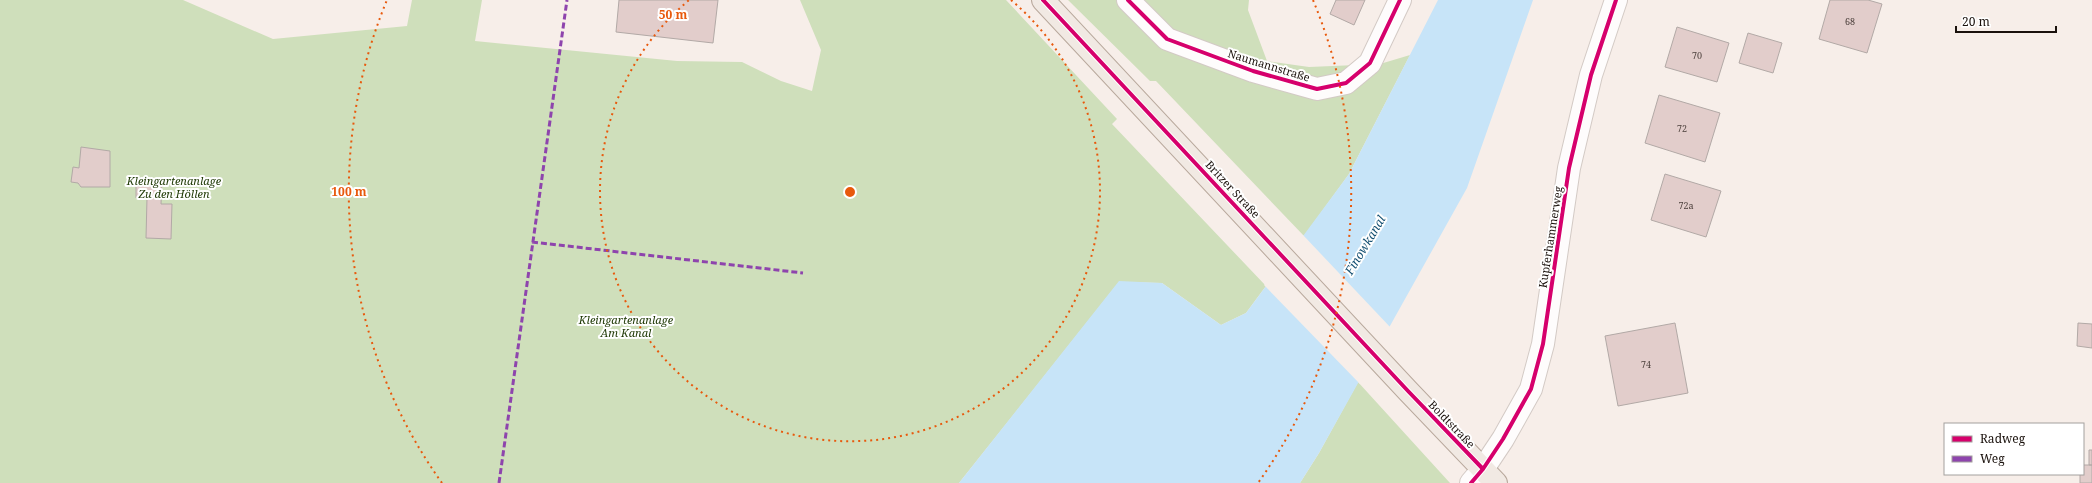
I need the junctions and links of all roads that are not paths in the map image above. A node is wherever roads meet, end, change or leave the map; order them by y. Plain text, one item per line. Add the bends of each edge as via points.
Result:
1 (1043, 0) edge
2 (1128, 0) edge
3 (1400, 0) edge
4 (1616, 0) edge
5 (1408, 391) joint
6 (1484, 478) edge

1 - 5 main road, Britzer Straße
2 - 3 street, Naumannstraße via 1167,39 1252,71 1317,89 1346,83 1370,63
4 - 6 street, Kupferhammerweg via 1591,75 1570,168 1543,344 1531,389
5 - 6 main road, Boldtstraße

